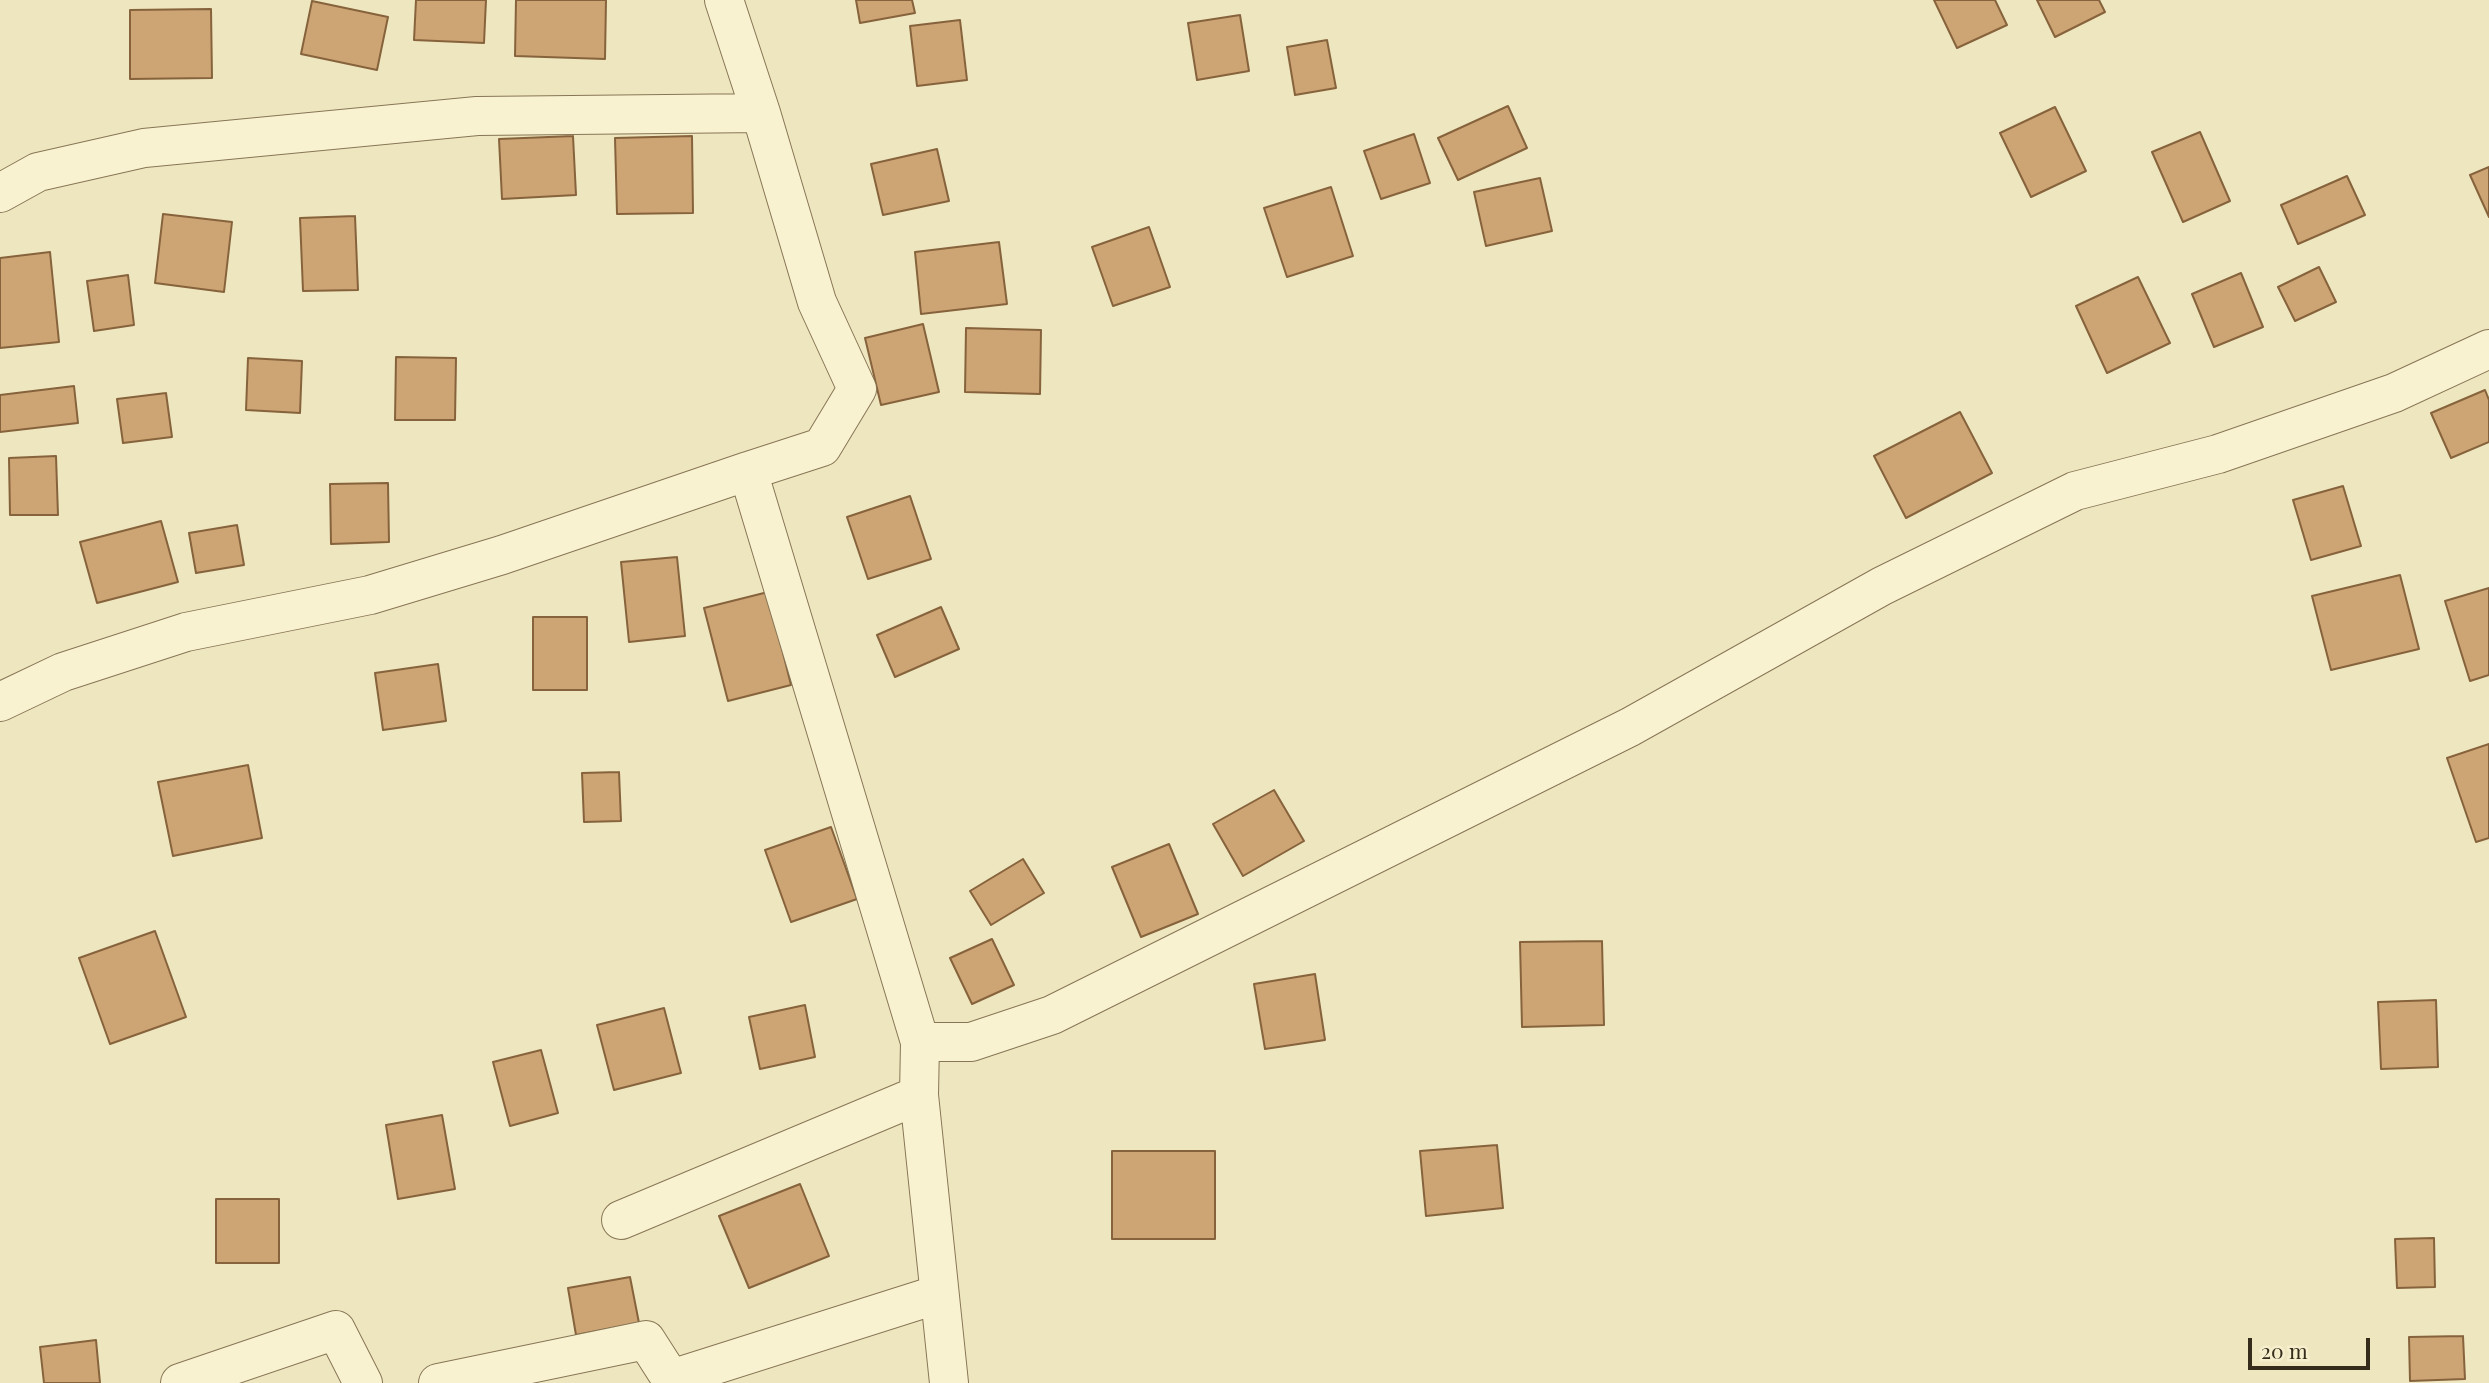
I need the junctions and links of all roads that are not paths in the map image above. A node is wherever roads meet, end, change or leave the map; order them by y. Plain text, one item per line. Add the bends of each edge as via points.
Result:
1 (724, 0) edge
2 (761, 113) junction
3 (0, 193) edge
4 (2489, 349) edge
5 (748, 471) junction
6 (0, 702) edge
7 (920, 1042) junction
8 (919, 1095) junction
9 (621, 1220) dead end
10 (939, 1294) junction
11 (180, 1383) edge
12 (363, 1383) edge
13 (438, 1383) edge
14 (949, 1383) edge

1 - 2 street
2 - 3 street via 477,116 144,148 38,172
2 - 5 street via 817,302 857,389 822,447
4 - 7 street via 2394,393 2218,454 2075,491 1882,586 1630,727 1052,1015 971,1042
5 - 6 street via 370,595 186,632 63,672
5 - 7 street
7 - 8 street
8 - 9 street
8 - 10 street
10 - 13 street via 671,1379 646,1340
10 - 14 street
11 - 12 street via 336,1330

